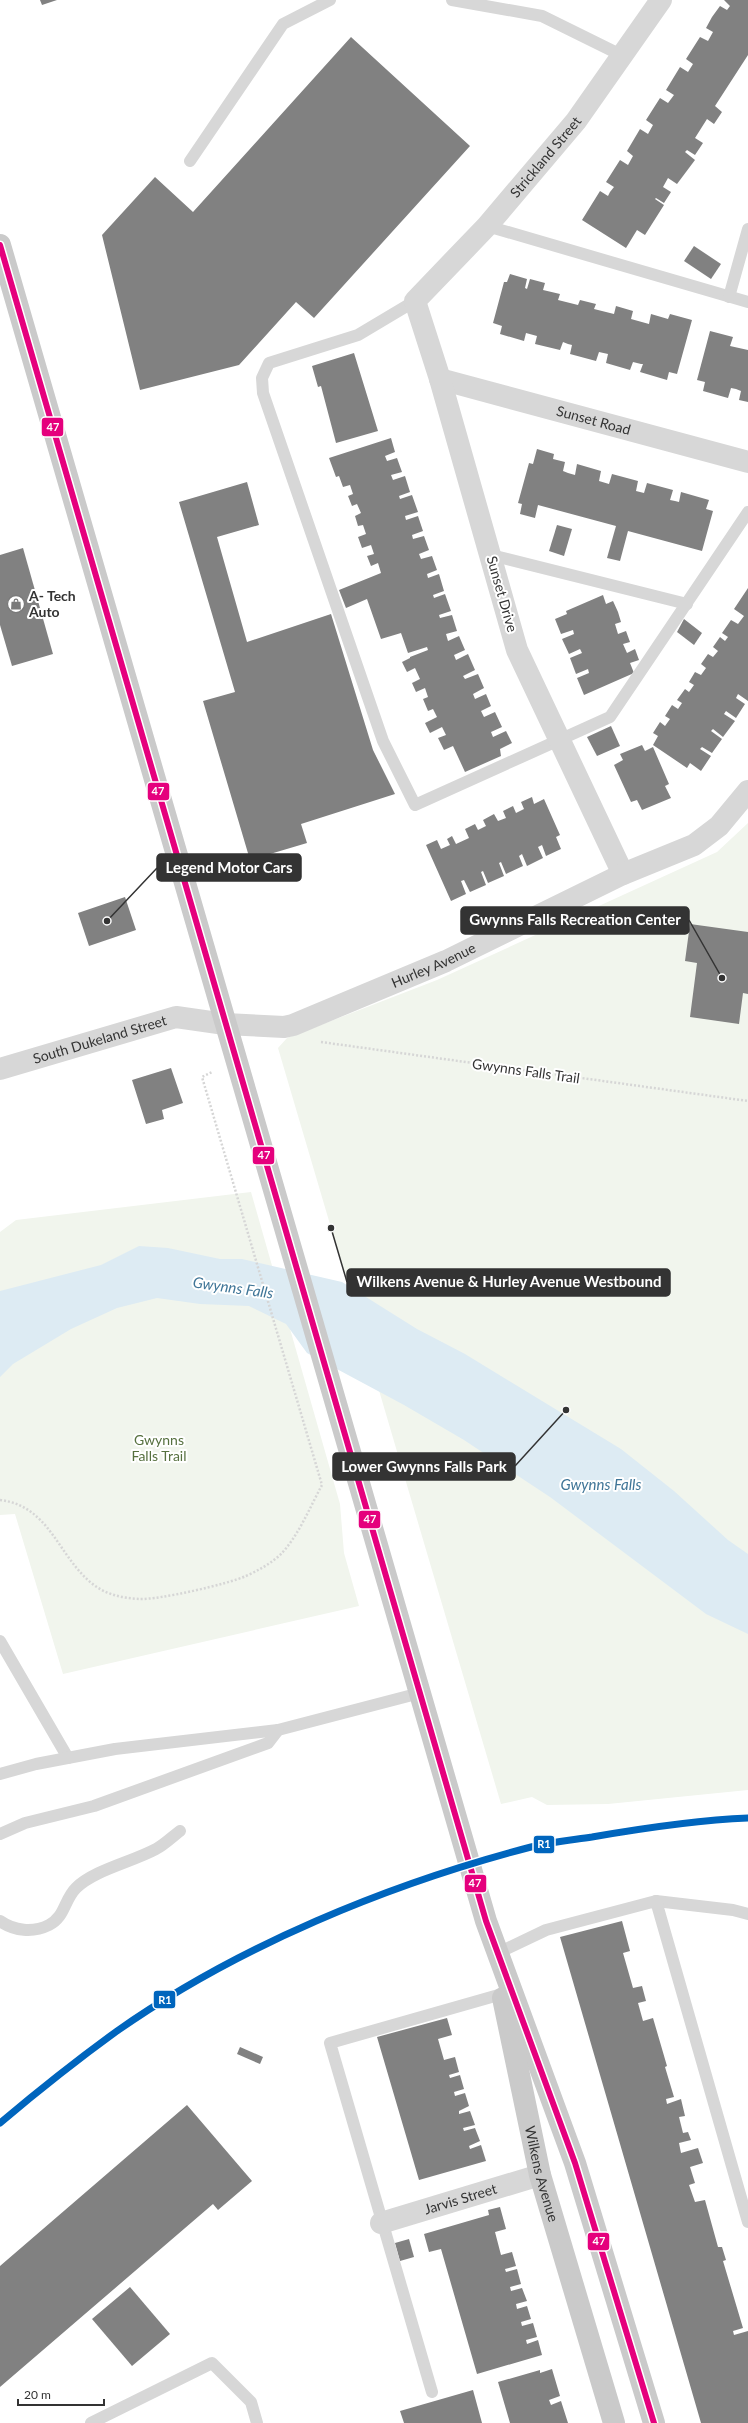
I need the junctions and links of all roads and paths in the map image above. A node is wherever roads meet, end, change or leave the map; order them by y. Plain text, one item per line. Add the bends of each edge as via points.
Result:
1 (330, 0) edge
2 (452, 0) edge
3 (661, 0) edge
4 (623, 56) junction
5 (190, 161) dead end
6 (487, 226) junction
7 (748, 229) edge
8 (0, 245) edge
9 (729, 297) junction
10 (415, 301) junction
11 (748, 302) edge
12 (440, 379) junction
13 (748, 462) edge
14 (748, 512) edge
15 (491, 555) junction
16 (687, 604) junction
17 (561, 740) junction
18 (748, 791) edge
19 (623, 874) junction
20 (225, 1024) junction
21 (318, 1041) dead end
22 (0, 1069) edge
23 (207, 1074) dead end
24 (748, 1101) edge
25 (0, 1500) edge
26 (0, 1641) edge
27 (420, 1694) junction
28 (278, 1730) junction
29 (68, 1758) junction
30 (0, 1774) edge
31 (180, 1831) dead end
32 (0, 1834) edge
33 (656, 1901) junction
34 (748, 1914) edge
35 (0, 1921) edge
36 (486, 1921) junction
37 (498, 1953) junction
38 (502, 1994) junction
39 (540, 2175) junction
40 (748, 2222) edge
41 (381, 2223) junction
42 (432, 2392) dead end
43 (91, 2423) edge
44 (257, 2423) edge
45 (614, 2423) edge
46 (654, 2423) edge

1 - 5 lane via 283,24
2 - 4 lane via 542,16
3 - 4 street, Strickland Street
4 - 6 street, Strickland Street via 576,121
6 - 9 lane
6 - 10 street, Strickland Street
7 - 9 lane
8 - 20 main road, Wilkens Avenue
9 - 11 lane
10 - 12 street, Sunset Drive
10 - 17 lane via 358,335 269,363 262,378 262,393 383,741 414,805
12 - 13 street, Sunset Road
12 - 15 street, Sunset Drive
14 - 16 lane
15 - 16 lane
15 - 17 street, Sunset Drive via 517,650
16 - 17 lane via 610,717
17 - 19 street, Sunset Drive
18 - 19 street, Hurley Avenue via 719,826 694,845
19 - 20 street, Hurley Avenue via 446,961 293,1025 284,1027
20 - 22 street, South Dukeland Street via 176,1018
20 - 27 main road, Wilkens Avenue
21 - 24 path, Gwynns Falls Trail via 332,1045
23 - 25 path via 202,1077 322,1485 281,1554 267,1566 245,1577 165,1596 141,1599 106,1593 78,1572 47,1526 34,1514 21,1505
26 - 29 lane
27 - 28 lane
27 - 36 main road, Wilkens Avenue
28 - 29 lane via 115,1749
28 - 32 lane via 268,1743 94,1806 25,1823
29 - 30 lane
31 - 35 lane via 157,1849 83,1882 70,1896 61,1916 49,1925 35,1930 20,1929 10,1928
33 - 34 lane
33 - 37 lane via 546,1930
33 - 40 lane
36 - 37 main road, Wilkens Avenue
36 - 38 main road, Wilkens Avenue
37 - 46 main road, Wilkens Avenue via 575,2163
38 - 39 main road, Wilkens Avenue
38 - 41 lane via 330,2043
39 - 41 street, Jarvis Street
39 - 45 main road, Wilkens Avenue
41 - 42 lane
43 - 44 lane via 212,2363 251,2402

